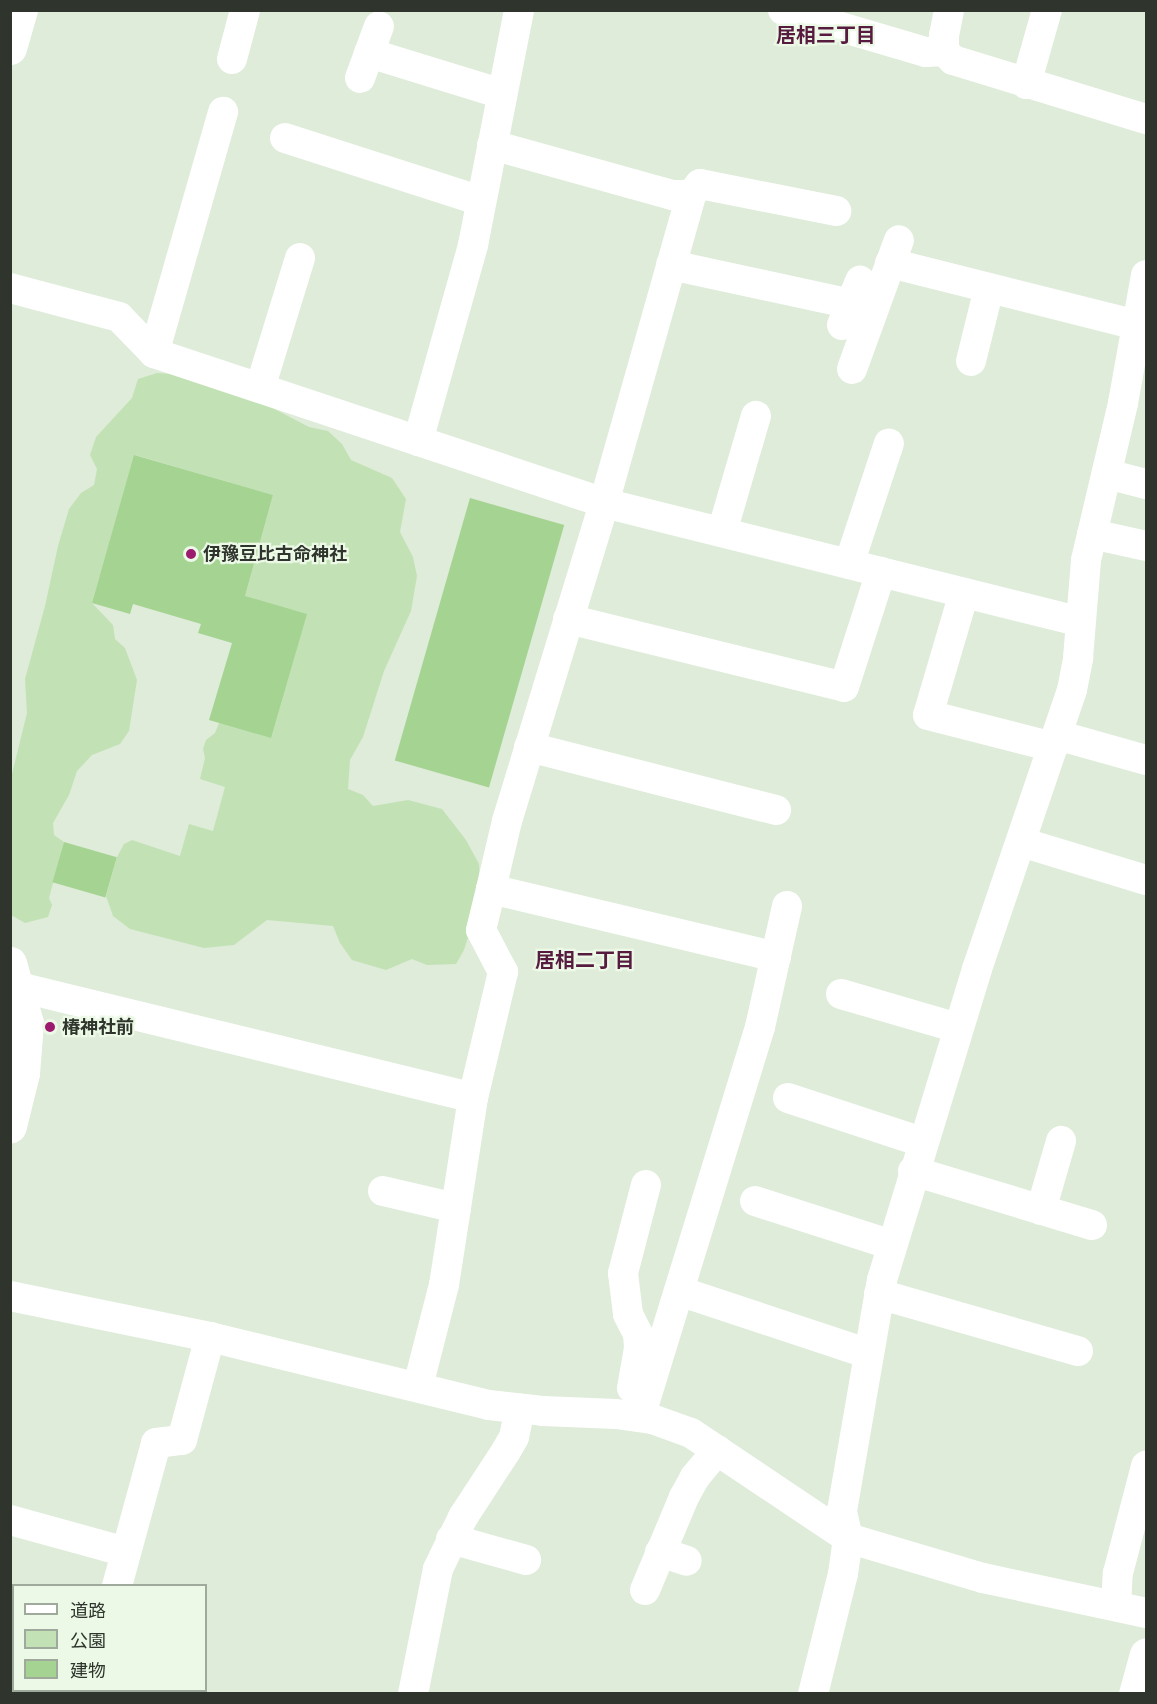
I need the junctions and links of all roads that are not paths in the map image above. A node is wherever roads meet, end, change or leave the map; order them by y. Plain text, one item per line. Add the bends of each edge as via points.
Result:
1 (21, 10) edge
2 (245, 10) edge
3 (519, 10) edge
4 (783, 10) edge
5 (949, 10) edge
6 (1047, 10) edge
7 (10, 48) edge
8 (944, 51) junction
9 (369, 52) dead end
10 (232, 59) dead end
11 (1026, 84) junction
12 (502, 94) junction
13 (223, 112) dead end
14 (1146, 119) edge
15 (285, 138) dead end
16 (492, 145) junction
17 (691, 195) junction
18 (481, 201) junction
19 (836, 211) dead end
20 (300, 258) dead end
21 (671, 265) junction
22 (1146, 275) edge
23 (10, 288) edge
24 (989, 288) junction
25 (851, 303) dead end
26 (1137, 325) junction
27 (154, 353) junction
28 (971, 361) dead end
29 (852, 369) dead end
30 (260, 388) junction
31 (756, 416) dead end
32 (418, 441) junction
33 (889, 442) dead end
34 (1107, 474) junction
35 (1146, 484) edge
36 (604, 502) junction
37 (722, 532) junction
38 (1092, 534) junction
39 (1146, 546) edge
40 (849, 564) junction
41 (881, 572) junction
42 (964, 593) junction
43 (568, 619) junction
44 (1079, 621) junction
45 (1055, 741) junction
46 (529, 747) junction
47 (1146, 760) edge
48 (776, 810) dead end
49 (1021, 842) junction
50 (1146, 880) edge
51 (491, 889) junction
52 (787, 906) dead end
53 (776, 957) junction
54 (15, 975) edge
55 (841, 994) dead end
56 (958, 1028) junction
57 (473, 1098) junction
58 (788, 1098) dead end
59 (10, 1126) edge
60 (1062, 1141) dead end
61 (922, 1142) junction
62 (913, 1171) junction
63 (646, 1185) dead end
64 (383, 1191) dead end
65 (755, 1201) dead end
66 (456, 1208) junction
67 (1041, 1210) junction
68 (1092, 1225) dead end
69 (892, 1245) junction
70 (679, 1291) junction
71 (879, 1294) junction
72 (10, 1296) edge
73 (210, 1337) junction
74 (1078, 1351) dead end
75 (867, 1353) junction
76 (418, 1386) junction
77 (520, 1409) junction
78 (634, 1416) junction
79 (718, 1450) junction
80 (1146, 1466) edge
81 (10, 1520) edge
82 (848, 1538) junction
83 (452, 1539) junction
84 (126, 1552) junction
85 (526, 1560) dead end
86 (118, 1584) edge
87 (645, 1590) dead end
88 (1116, 1606) junction
89 (1146, 1613) edge
90 (1146, 1654) edge
91 (413, 1694) edge
92 (813, 1694) edge
93 (1135, 1694) edge

1 - 7 main road
2 - 10 street
3 - 12 street
4 - 8 street via 926,52
5 - 8 street
6 - 11 street
8 - 11 street via 965,65
9 - 12 street
11 - 14 street
12 - 16 street
13 - 27 street
15 - 18 street via 335,140
16 - 17 street via 672,195
16 - 18 street
17 - 19 street via 700,184
17 - 21 street
18 - 32 street via 473,245
20 - 30 street
21 - 25 street
21 - 36 street
22 - 26 street
23 - 27 street via 118,317
24 - 26 street
24 - 28 street
24 - 29 street via 894,252
26 - 34 street
27 - 30 street
30 - 32 street
31 - 37 street
32 - 36 street
33 - 40 street
34 - 35 street
34 - 38 street
36 - 37 street
36 - 43 street
37 - 40 street
38 - 39 street
38 - 44 street
40 - 41 street
41 - 42 street
41 - 43 street via 844,687
42 - 44 street
42 - 45 street via 928,715
43 - 46 street
44 - 45 street via 1072,690
45 - 47 street
45 - 49 street
46 - 48 street
46 - 51 street
49 - 50 street
49 - 56 street
51 - 53 street
51 - 57 street via 481,930 502,972
52 - 53 street
53 - 70 street via 760,1027
54 - 57 street
54 - 59 main road via 27,1023 23,1073
55 - 56 street
56 - 61 street
57 - 66 street
58 - 61 street
60 - 67 street
61 - 62 street
62 - 67 street
62 - 69 street
63 - 78 street via 623,1272 628,1314 638,1334
64 - 66 street
65 - 69 street
66 - 76 street via 444,1285
67 - 68 street
69 - 71 street
70 - 75 street
70 - 78 street
71 - 74 street
71 - 75 street
72 - 73 street
73 - 76 street
73 - 84 street via 182,1440 156,1443
75 - 82 street via 842,1511
76 - 77 street
77 - 78 street
77 - 83 street via 507,1451
78 - 79 street via 691,1433
79 - 82 street
79 - 87 street via 689,1487 673,1557
80 - 88 street via 1118,1573
81 - 84 street
82 - 88 street via 983,1578
82 - 92 street via 843,1574
83 - 85 street
83 - 91 street via 434,1587
84 - 86 street
88 - 89 street
90 - 93 main road

